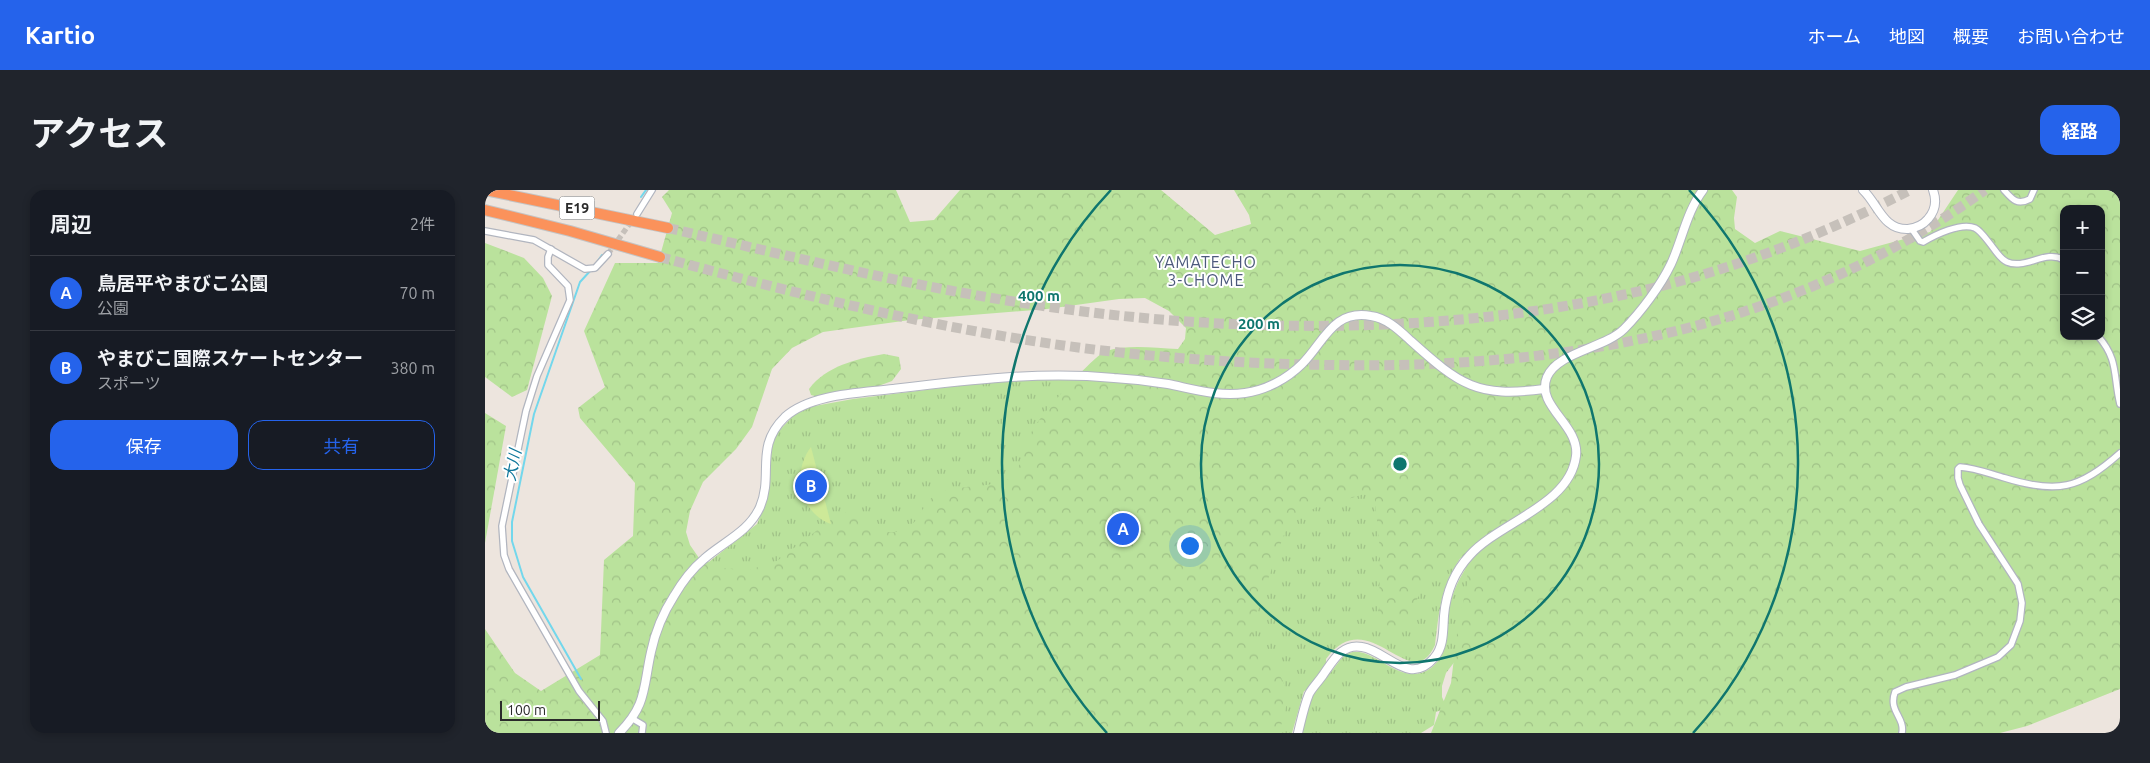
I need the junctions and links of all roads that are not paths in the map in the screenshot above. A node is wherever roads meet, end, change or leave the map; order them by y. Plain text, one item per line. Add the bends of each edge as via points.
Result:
1 (485, 190) edge
2 (652, 190) edge
3 (1703, 190) edge
4 (1863, 190) edge
5 (1933, 190) edge
6 (2004, 190) edge
7 (2034, 190) edge
8 (485, 210) edge
9 (637, 214) tunnel mouth
10 (668, 228) tunnel mouth
11 (1911, 228) junction
12 (485, 231) edge
13 (551, 249) junction
14 (608, 254) tunnel mouth
15 (659, 257) tunnel mouth
16 (2060, 259) edge
17 (2102, 340) edge
18 (1545, 389) junction
19 (2120, 404) edge
20 (2120, 453) edge
21 (632, 721) junction
22 (606, 733) edge
23 (619, 733) edge
24 (642, 733) edge
25 (1298, 733) edge
26 (1902, 733) edge

1 - 10 highway, E19
2 - 9 street
3 - 18 street via 1671,264 1634,318 1621,332 1557,365 1547,376
4 - 11 street via 1887,223 1901,229
5 - 11 street via 1934,209 1926,221
6 - 7 street via 2019,202 2030,199
8 - 15 highway, E19
11 - 16 street via 1923,242 1964,226 1974,228 2006,262 2019,264 2053,257
12 - 13 street via 534,240
13 - 14 street via 591,270
13 - 22 street via 548,265 568,286 570,300 537,376 526,411 502,526 503,545 509,569 579,691 603,721
17 - 19 street via 2113,360
18 - 21 street via 1499,392 1465,384 1443,370 1400,330 1369,315 1349,316 1336,324 1292,373 1268,387 1244,394 1219,394 1112,377 1013,376 967,379 809,402 784,418 769,439 764,495 750,523 703,559 673,597 657,631 645,691
18 - 25 street via 1548,401 1575,441 1573,466 1559,491 1480,544 1457,572 1448,591 1442,641 1428,664 1410,670 1372,649 1348,647 1338,653 1309,694
20 - 26 street via 2085,480 2054,488 2013,481 1970,467 1958,469 1957,478 1979,524 2018,584 2022,603 2020,621 2011,645 1998,657 1955,675 1895,692 1893,707 1901,720
21 - 23 street
21 - 24 street via 643,725

